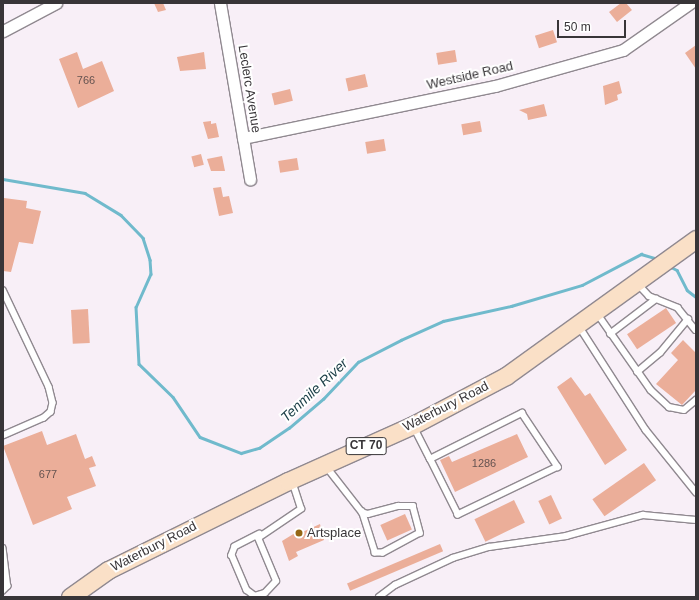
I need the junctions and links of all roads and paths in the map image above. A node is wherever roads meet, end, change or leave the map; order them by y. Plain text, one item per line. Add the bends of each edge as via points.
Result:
1 (56, 3) edge
2 (220, 3) edge
3 (690, 3) edge
4 (676, 7) edge
5 (3, 31) edge
6 (243, 138) junction
7 (250, 179) dead end
8 (696, 239) edge
9 (643, 277) junction
10 (3, 290) edge
11 (656, 299) junction
12 (596, 311) junction
13 (688, 319) junction
14 (578, 324) junction
15 (696, 330) edge
16 (610, 334) junction
17 (637, 372) junction
18 (696, 400) edge
19 (414, 425) junction
20 (3, 436) edge
21 (430, 459) junction
22 (325, 464) junction
23 (291, 479) junction
24 (696, 492) edge
25 (362, 512) junction
26 (696, 520) edge
27 (260, 534) junction
28 (3, 548) edge
29 (3, 591) edge
30 (70, 597) edge
31 (379, 597) edge

1 - 5 street
2 - 6 street, Leclerc Avenue
3 - 4 street, Westside Road
4 - 6 street, Westside Road via 623,50 495,86
6 - 7 street, Leclerc Avenue
8 - 9 main road, Waterbury Road / CT 70
9 - 11 lane
9 - 12 main road, Waterbury Road / CT 70
10 - 20 lane via 49,387 53,403 51,412 44,418
11 - 13 lane via 670,302
11 - 16 lane
12 - 14 main road, Waterbury Road / CT 70
12 - 16 lane
13 - 15 lane
13 - 17 lane via 660,353
14 - 19 main road, Waterbury Road / CT 70 via 506,376
14 - 24 lane via 646,430
16 - 17 lane
17 - 18 lane via 650,390 676,410 684,410
19 - 21 lane
19 - 22 main road, Waterbury Road / CT 70
21 - 21 lane via 522,413 558,467 458,515
22 - 23 main road, Waterbury Road / CT 70
22 - 25 lane
23 - 27 lane via 301,509
23 - 30 main road, Waterbury Road / CT 70 via 108,570
25 - 25 lane via 376,513 409,504 418,516 420,533 411,540 382,553 375,552
26 - 31 lane via 643,515 566,536 488,547 453,558 395,585
27 - 27 lane via 258,538 276,581 265,593 255,596 247,590 232,555 235,547
28 - 29 lane via 8,586

